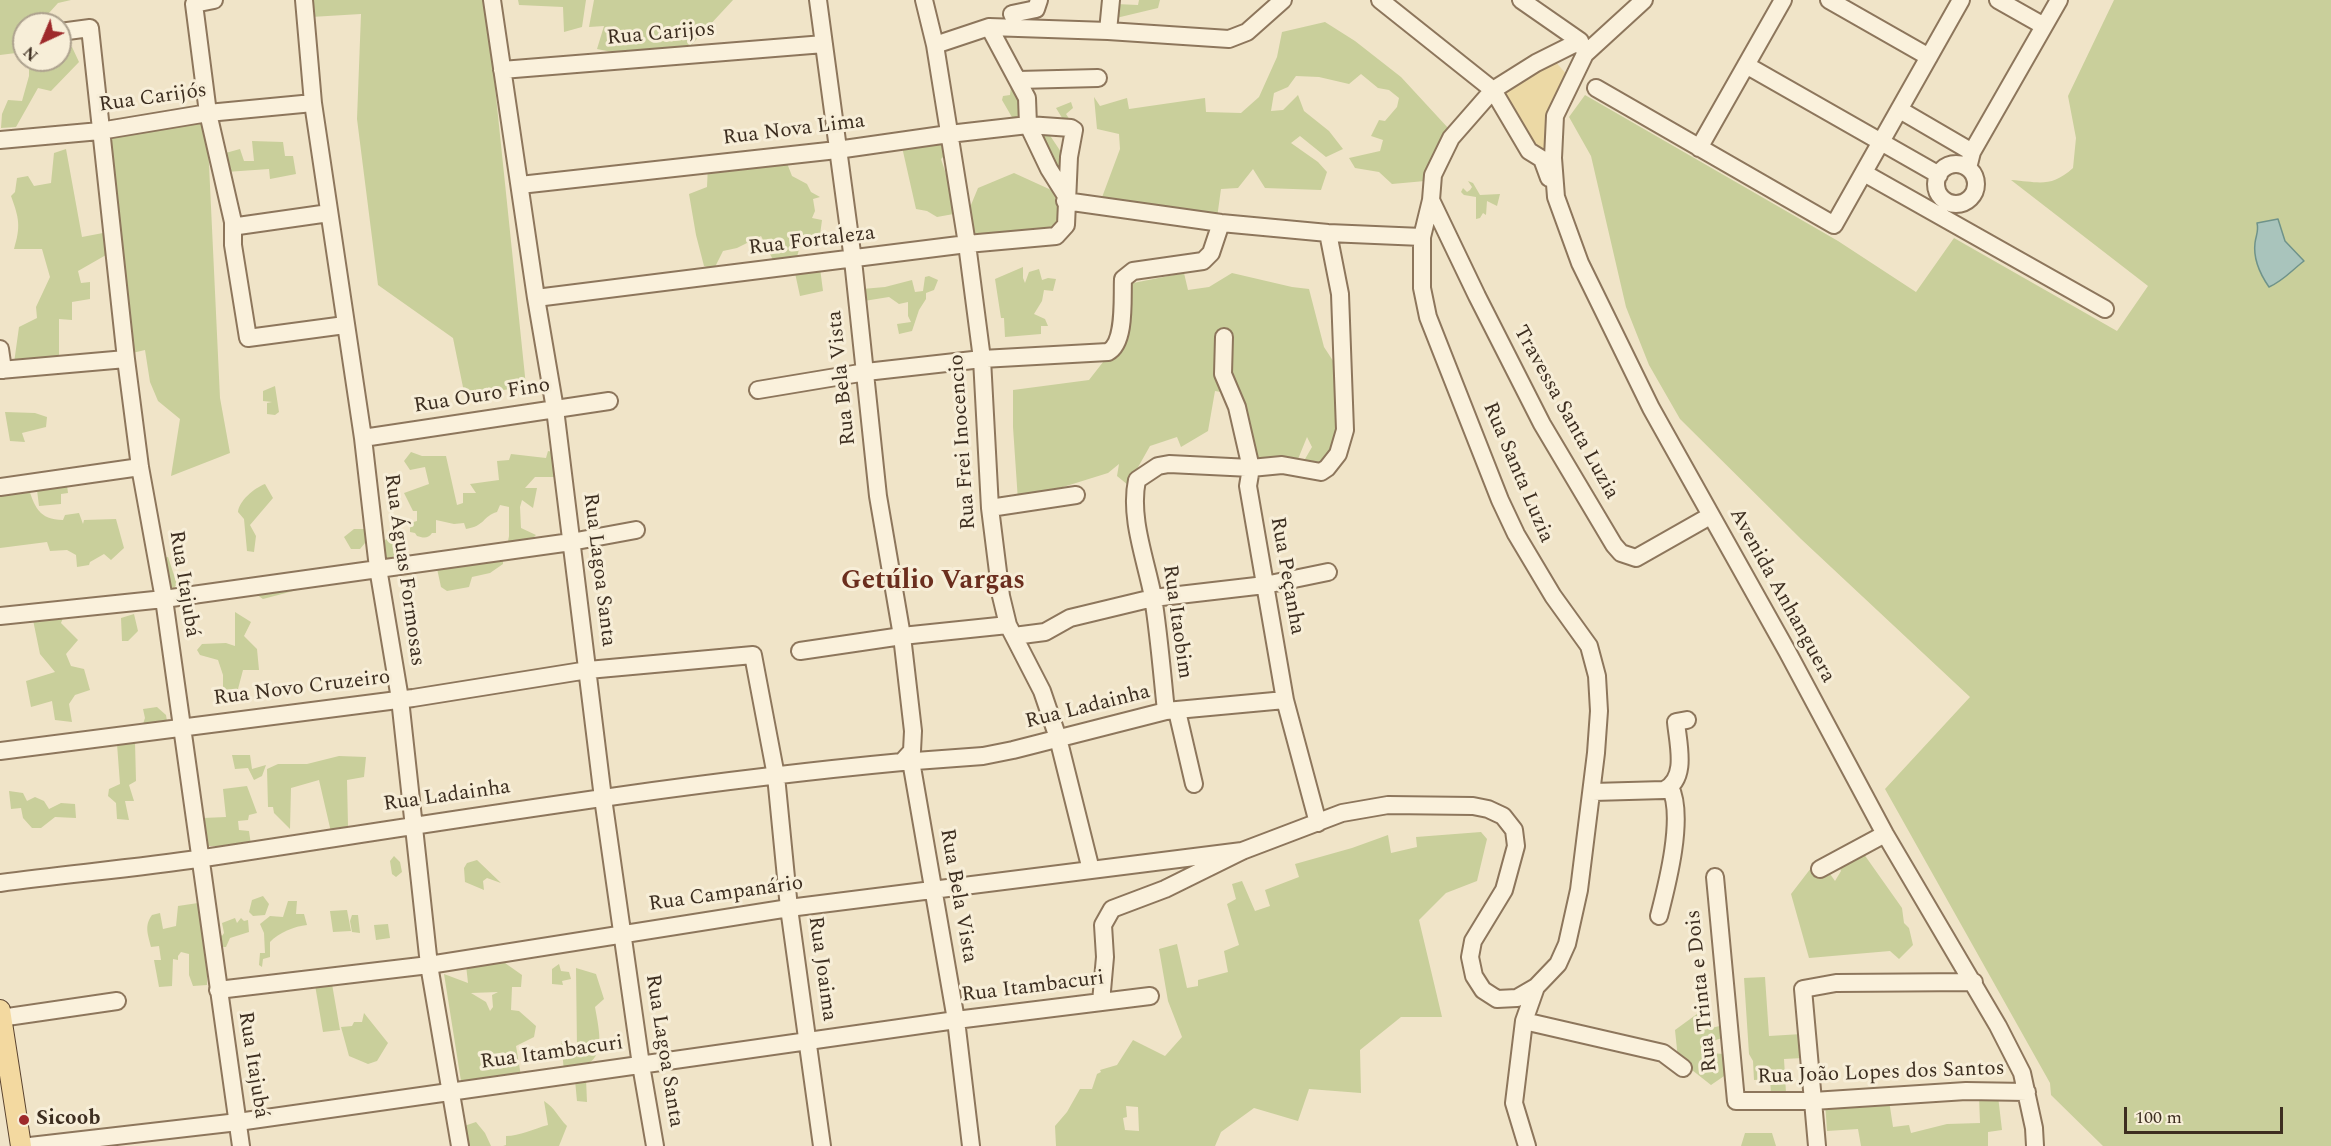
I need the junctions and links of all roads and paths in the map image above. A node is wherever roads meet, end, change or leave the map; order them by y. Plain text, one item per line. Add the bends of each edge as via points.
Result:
1 (214, 0) edge
2 (304, 0) edge
3 (492, 0) edge
4 (818, 0) edge
5 (924, 0) edge
6 (1039, 0) edge
7 (1111, 0) edge
8 (1283, 0) edge
9 (1380, 0) edge
10 (1521, 0) edge
11 (1644, 0) edge
12 (1783, 0) edge
13 (1829, 0) edge
14 (1961, 0) edge
15 (1998, 0) edge
16 (2059, 0) edge
17 (1012, 14) edge
18 (2044, 26) junction
19 (989, 27) junction
20 (72, 30) edge
21 (1108, 30) junction
22 (824, 44) junction
23 (934, 45) junction
24 (1582, 47) junction
25 (1929, 57) junction
26 (1746, 65) junction
27 (502, 70) junction
28 (1098, 78) dead end
29 (1018, 80) junction
30 (1596, 88) dead end
31 (1493, 90) junction
32 (1027, 98) junction
33 (313, 103) junction
34 (1900, 110) junction
35 (208, 113) junction
36 (1028, 125) junction
37 (1048, 127) junction
38 (1073, 129) joint
39 (100, 131) junction
40 (949, 134) junction
41 (0, 140) edge
42 (1882, 142) junction
43 (1699, 148) junction
44 (837, 150) junction
45 (1069, 157) junction
46 (1970, 160) junction
47 (1864, 172) junction
48 (1939, 175) junction
49 (520, 185) junction
50 (1557, 197) junction
51 (1066, 198) junction
52 (1431, 200) junction
53 (1941, 207) junction
54 (329, 213) junction
55 (233, 222) junction
56 (1221, 223) junction
57 (1328, 233) junction
58 (1422, 237) junction
59 (967, 244) junction
60 (853, 260) junction
61 (536, 298) junction
62 (2105, 309) dead end
63 (345, 325) junction
64 (1224, 337) dead end
65 (0, 349) edge
66 (126, 359) junction
67 (982, 359) junction
68 (1, 370) edge
69 (866, 372) junction
70 (758, 390) dead end
71 (609, 401) dead end
72 (555, 409) junction
73 (363, 438) junction
74 (140, 467) junction
75 (1251, 468) junction
76 (0, 487) edge
77 (1076, 495) dead end
78 (990, 508) junction
79 (1710, 516) junction
80 (636, 530) dead end
81 (571, 542) junction
82 (378, 568) junction
83 (1328, 572) dead end
84 (1265, 585) junction
85 (1153, 598) junction
86 (164, 599) junction
87 (0, 616) edge
88 (1011, 630) junction
89 (902, 636) junction
90 (800, 651) dead end
91 (753, 656) joint
92 (588, 670) junction
93 (400, 699) junction
94 (1285, 700) junction
95 (1172, 711) junction
96 (1687, 720) dead end
97 (181, 726) junction
98 (1058, 738) junction
99 (0, 751) edge
100 (908, 758) junction
101 (776, 776) junction
102 (1194, 784) dead end
103 (1670, 787) junction
104 (1593, 792) junction
105 (603, 798) junction
106 (1318, 823) junction
107 (415, 824) junction
108 (1885, 834) junction
109 (1242, 851) junction
110 (202, 858) junction
111 (1820, 869) dead end
112 (1091, 870) junction
113 (1714, 877) dead end
114 (0, 883) edge
115 (932, 891) junction
116 (789, 908) junction
117 (1659, 916) dead end
118 (622, 933) junction
119 (429, 965) junction
120 (1974, 982) junction
121 (1536, 987) junction
122 (218, 990) junction
123 (1150, 996) dead end
124 (117, 1001) dead end
125 (1101, 1002) junction
126 (0, 1015) edge
127 (956, 1020) junction
128 (1524, 1021) junction
129 (808, 1041) junction
130 (641, 1065) junction
131 (1683, 1068) dead end
132 (0, 1076) edge
133 (450, 1090) junction
134 (2026, 1092) junction
135 (1736, 1101) joint
136 (1813, 1101) junction
137 (238, 1122) junction
138 (10, 1146) edge
139 (21, 1146) edge
140 (30, 1146) edge
141 (241, 1146) edge
142 (460, 1146) edge
143 (655, 1146) edge
144 (822, 1146) edge
145 (971, 1146) edge
146 (1527, 1146) edge
147 (1817, 1146) edge
148 (2035, 1146) edge

1 - 35 street via 194,4
2 - 33 street, Rua Águas Formosas
3 - 27 street, Rua Lagoa Santa
4 - 22 street, Rua Bela Vista
5 - 23 street, Rua Frei Inocencio
6 - 17 street via 1036,9
7 - 21 street
8 - 21 street via 1247,32 1229,39
9 - 31 street
10 - 24 street
11 - 24 street
12 - 26 street
13 - 25 street
14 - 25 street
15 - 18 street
16 - 18 street
17 - 19 street
17 - 21 street
18 - 46 street
19 - 23 street
19 - 29 street
20 - 39 street, Rua Itajubá via 90,28
22 - 27 street, Rua Carijos
22 - 44 street, Rua Bela Vista
23 - 40 street, Rua Frei Inocencio
24 - 31 street, Rua Santa Luzia via 1536,63
24 - 50 street, Avenida Anhanguera via 1555,116 1553,158
25 - 34 street
26 - 42 street
26 - 43 street
27 - 49 street, Rua Lagoa Santa
28 - 29 street
29 - 32 street
30 - 43 street
31 - 50 street via 1529,151 1542,159
31 - 52 street, Rua Santa Luzia via 1451,138 1433,175
32 - 36 street
32 - 37 street
33 - 35 street, Rua Carijós
33 - 54 street, Rua Águas Formosas
34 - 42 street
34 - 46 street
35 - 39 street, Rua Carijós
35 - 55 street
36 - 37 street, Rua Nova Lima
36 - 40 street, Rua Nova Lima
36 - 51 street
37 - 38 street, Rua Nova Lima
37 - 45 street
38 - 45 street, Rua Fortaleza
39 - 41 street, Rua Carijós
39 - 66 street, Rua Itajubá
40 - 44 street, Rua Nova Lima
40 - 59 street, Rua Frei Inocencio
42 - 47 street
42 - 48 street
43 - 47 street via 1834,225
44 - 49 street, Rua Nova Lima
44 - 60 street, Rua Bela Vista
45 - 51 street, Rua Fortaleza
46 - 48 street via 1947,166
46 - 53 street via 1974,194 1961,204
47 - 53 street
48 - 53 street via 1936,186
49 - 61 street, Rua Lagoa Santa
50 - 79 street, Avenida Anhanguera via 1586,274 1651,408
51 - 56 street
51 - 59 street, Rua Fortaleza via 1066,225 1056,236
52 - 58 street, Rua Santa Luzia
52 - 79 street, Travessa Santa Luzia via 1542,424 1621,553 1636,558
53 - 62 street
54 - 55 street via 238,226
54 - 63 street, Rua Águas Formosas
55 - 63 street via 248,338
56 - 57 street
56 - 67 street via 1211,253 1203,261 1126,275 1120,339 1114,350
57 - 58 street
57 - 75 street, Rua Itaobim via 1340,294 1345,429 1341,446 1333,462 1321,472 1282,465
58 - 104 street, Rua Santa Luzia via 1422,288 1428,317 1500,500 1525,553 1589,646 1597,676 1599,711
59 - 60 street, Rua Fortaleza
59 - 67 street, Rua Frei Inocencio
60 - 61 street, Rua Fortaleza
60 - 69 street, Rua Bela Vista
61 - 72 street, Rua Lagoa Santa
63 - 73 street, Rua Águas Formosas
64 - 75 street, Rua Peçanha via 1223,374 1237,407
65 - 68 street
66 - 68 street
66 - 74 street, Rua Itajubá
67 - 69 street
67 - 78 street, Rua Frei Inocencio
69 - 70 street
69 - 89 street, Rua Bela Vista via 878,495
71 - 72 street, Rua Ouro Fino
72 - 73 street, Rua Ouro Fino
72 - 81 street, Rua Lagoa Santa
73 - 82 street, Rua Águas Formosas
74 - 76 street
74 - 86 street, Rua Itajubá
75 - 84 street, Rua Peçanha via 1248,486
75 - 85 street, Rua Itaobim via 1169,464 1147,471 1137,480 1134,494
77 - 78 street
78 - 88 street, Rua Frei Inocencio via 1002,597
79 - 108 street, Avenida Anhanguera
80 - 81 street
81 - 82 street
81 - 92 street, Rua Lagoa Santa
82 - 86 street
82 - 93 street, Rua Águas Formosas
83 - 84 street
84 - 85 street
84 - 94 street, Rua Peçanha
85 - 88 street via 1070,618 1045,632
85 - 95 street, Rua Itaobim
86 - 87 street
86 - 97 street, Rua Itajubá
88 - 89 street
88 - 98 street, Rua Frei Inocencio via 1042,691
89 - 90 street
89 - 100 street, Rua Bela Vista via 913,731
91 - 92 street, Rua Novo Cruzeiro
91 - 101 street, Rua Joaima
92 - 93 street, Rua Novo Cruzeiro
92 - 105 street, Rua Lagoa Santa
93 - 97 street, Rua Novo Cruzeiro
93 - 107 street, Rua Águas Formosas
94 - 95 street, Rua Ladainha
94 - 106 street, Rua Peçanha
95 - 98 street, Rua Ladainha
95 - 102 street, Rua Itaobim
96 - 103 street via 1676,722 1680,769
97 - 99 street, Rua Novo Cruzeiro
97 - 110 street, Rua Itajubá
98 - 100 street, Rua Ladainha via 982,756
98 - 112 street, Rua Frei Inocencio
100 - 101 street, Rua Ladainha
100 - 115 street, Rua Bela Vista
101 - 105 street, Rua Ladainha
101 - 116 street, Rua Joaima
103 - 104 street
103 - 117 street via 1675,797 1672,853
104 - 121 street, Rua Santa Luzia via 1567,944 1558,964
105 - 107 street, Rua Ladainha
105 - 118 street, Rua Lagoa Santa
106 - 109 street, Rua Campanário
106 - 121 street, Rua Campanário via 1342,813 1388,805 1473,806 1503,816 1514,830 1516,846 1504,890 1473,941 1470,957 1483,990 1497,999 1517,998
107 - 110 street, Rua Ladainha
107 - 119 street, Rua Águas Formosas
108 - 111 street
108 - 120 street, Avenida Anhanguera
109 - 112 street, Rua Campanário
109 - 125 street, Rua Campanário via 1165,889 1112,909 1103,925
110 - 114 street, Rua Ladainha
110 - 122 street, Rua Itajubá
112 - 115 street, Rua Campanário
113 - 135 street, Rua Trinta e Dois
115 - 116 street, Rua Campanário
115 - 127 street, Rua Bela Vista
116 - 118 street, Rua Campanário
116 - 129 street, Rua Joaima
118 - 119 street, Rua Campanário
118 - 130 street, Rua Lagoa Santa
119 - 122 street, Rua Campanário
119 - 133 street, Rua Águas Formosas
120 - 134 street, Avenida Anhanguera via 2022,1073
120 - 136 street via 1836,983 1803,988
121 - 128 street, Rua Santa Luzia
122 - 137 street, Rua Itajubá
123 - 125 street, Rua Itambacuri
124 - 126 street
125 - 127 street, Rua Itambacuri
126 - 139 main road
127 - 129 street, Rua Itambacuri
127 - 145 street, Rua Bela Vista
128 - 131 street via 1663,1053
128 - 146 street, Rua Santa Luzia via 1514,1103
129 - 130 street, Rua Itambacuri
129 - 144 street, Rua Joaima
130 - 133 street, Rua Itambacuri
130 - 143 street, Rua Lagoa Santa
132 - 138 main road
133 - 137 street, Rua Itambacuri
133 - 142 street, Rua Águas Formosas
134 - 136 street, Rua João Lopes dos Santos via 1966,1091
134 - 148 street, Avenida Anhanguera
135 - 136 street, Rua João Lopes dos Santos
136 - 147 street
137 - 140 street, Rua Itambacuri
137 - 141 street, Rua Itajubá

